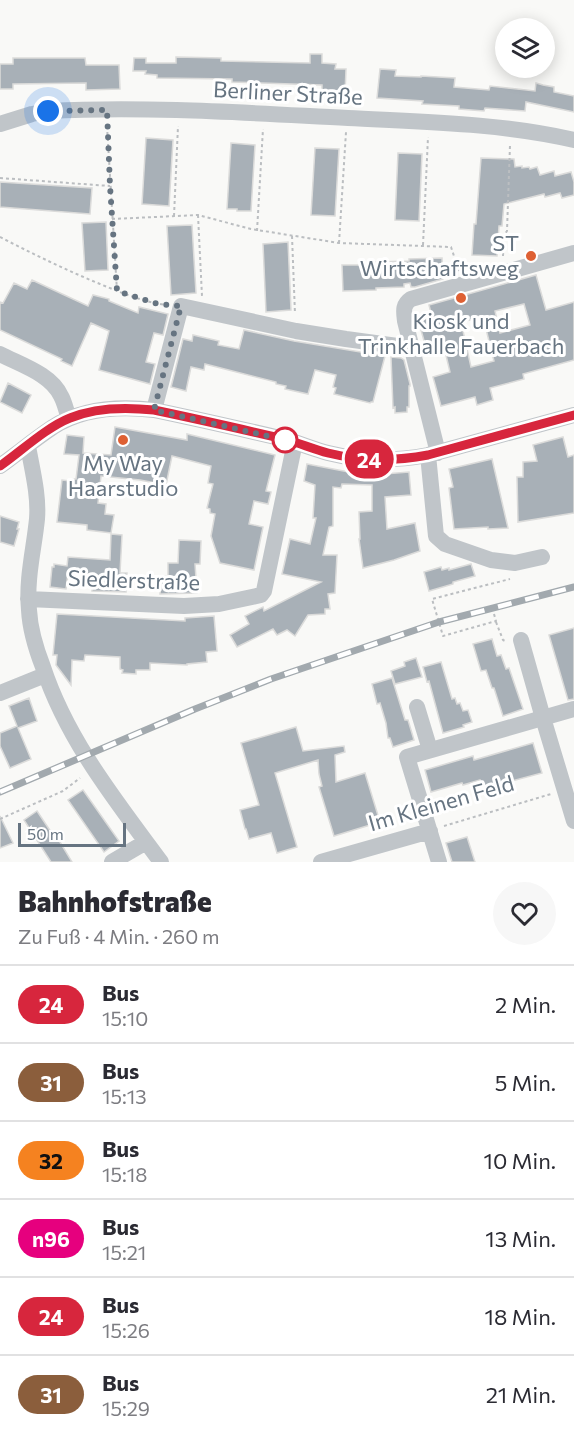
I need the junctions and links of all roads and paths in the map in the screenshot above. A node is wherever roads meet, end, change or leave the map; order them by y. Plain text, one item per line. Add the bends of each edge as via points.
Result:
1 (107, 110) junction
2 (179, 110) junction
3 (264, 113) junction
4 (347, 118) junction
5 (429, 121) junction
6 (0, 124) edge
7 (511, 129) junction
8 (574, 140) edge
9 (0, 178) edge
10 (110, 186) junction
11 (198, 214) junction
12 (174, 216) junction
13 (112, 219) junction
14 (258, 231) junction
15 (292, 236) junction
16 (0, 237) edge
17 (339, 243) junction
18 (423, 245) junction
19 (574, 253) edge
20 (502, 274) junction
21 (464, 285) junction
22 (117, 291) junction
23 (181, 306) junction
24 (203, 311) junction
25 (296, 331) junction
26 (412, 348) junction
27 (0, 354) edge
28 (154, 410) junction
29 (574, 415) edge
30 (69, 418) junction
31 (295, 442) junction
32 (28, 446) junction
33 (433, 454) junction
34 (0, 466) edge
35 (542, 557) dead end
36 (518, 577) dead end
37 (28, 599) junction
38 (494, 614) dead end
39 (521, 640) dead end
40 (45, 675) junction
41 (0, 693) edge
42 (417, 707) dead end
43 (574, 709) edge
44 (543, 718) junction
45 (430, 750) junction
46 (94, 769) junction
47 (565, 790) junction
48 (0, 819) edge
49 (574, 821) edge
50 (430, 831) junction
51 (146, 842) junction
52 (112, 862) edge
53 (161, 862) edge
54 (321, 862) edge
55 (439, 862) edge

1 - 2 street, Berliner Straße
1 - 6 street, Berliner Straße via 48,111
1 - 10 path
2 - 3 street, Berliner Straße
2 - 12 path
3 - 4 street, Berliner Straße
3 - 14 path
4 - 5 street, Berliner Straße
4 - 17 path
5 - 7 street, Berliner Straße
5 - 18 path
7 - 8 street, Berliner Straße
7 - 20 path
9 - 10 path
10 - 13 path
11 - 12 path
11 - 14 path
11 - 24 path
12 - 13 path
13 - 22 path
14 - 15 path
15 - 17 path
15 - 25 path
16 - 22 path
17 - 18 path
18 - 21 path via 451,247
19 - 20 street
20 - 21 street
21 - 26 street via 406,302 404,312
22 - 23 path via 158,304
23 - 24 street
23 - 28 street
24 - 25 street
25 - 26 street
26 - 33 street
27 - 30 street via 54,385
28 - 30 street via 112,408
28 - 31 street
29 - 33 street
30 - 32 street
31 - 33 street via 328,453 373,459 410,459
31 - 37 street, Siedlerstraße via 261,595 184,606
32 - 34 street
32 - 37 street via 37,507
33 - 35 street via 439,540 491,560 515,563
36 - 38 path via 432,599 443,636 496,621
37 - 40 street
39 - 44 street
40 - 41 street
40 - 46 street via 65,720
42 - 45 street
43 - 44 street
44 - 45 street
44 - 47 street
45 - 50 street via 407,757
46 - 48 path via 63,790
46 - 51 street
47 - 49 street
47 - 50 path, Im Kleinen Feld
50 - 54 street, Im Kleinen Feld
50 - 55 street
51 - 52 street
51 - 53 street

